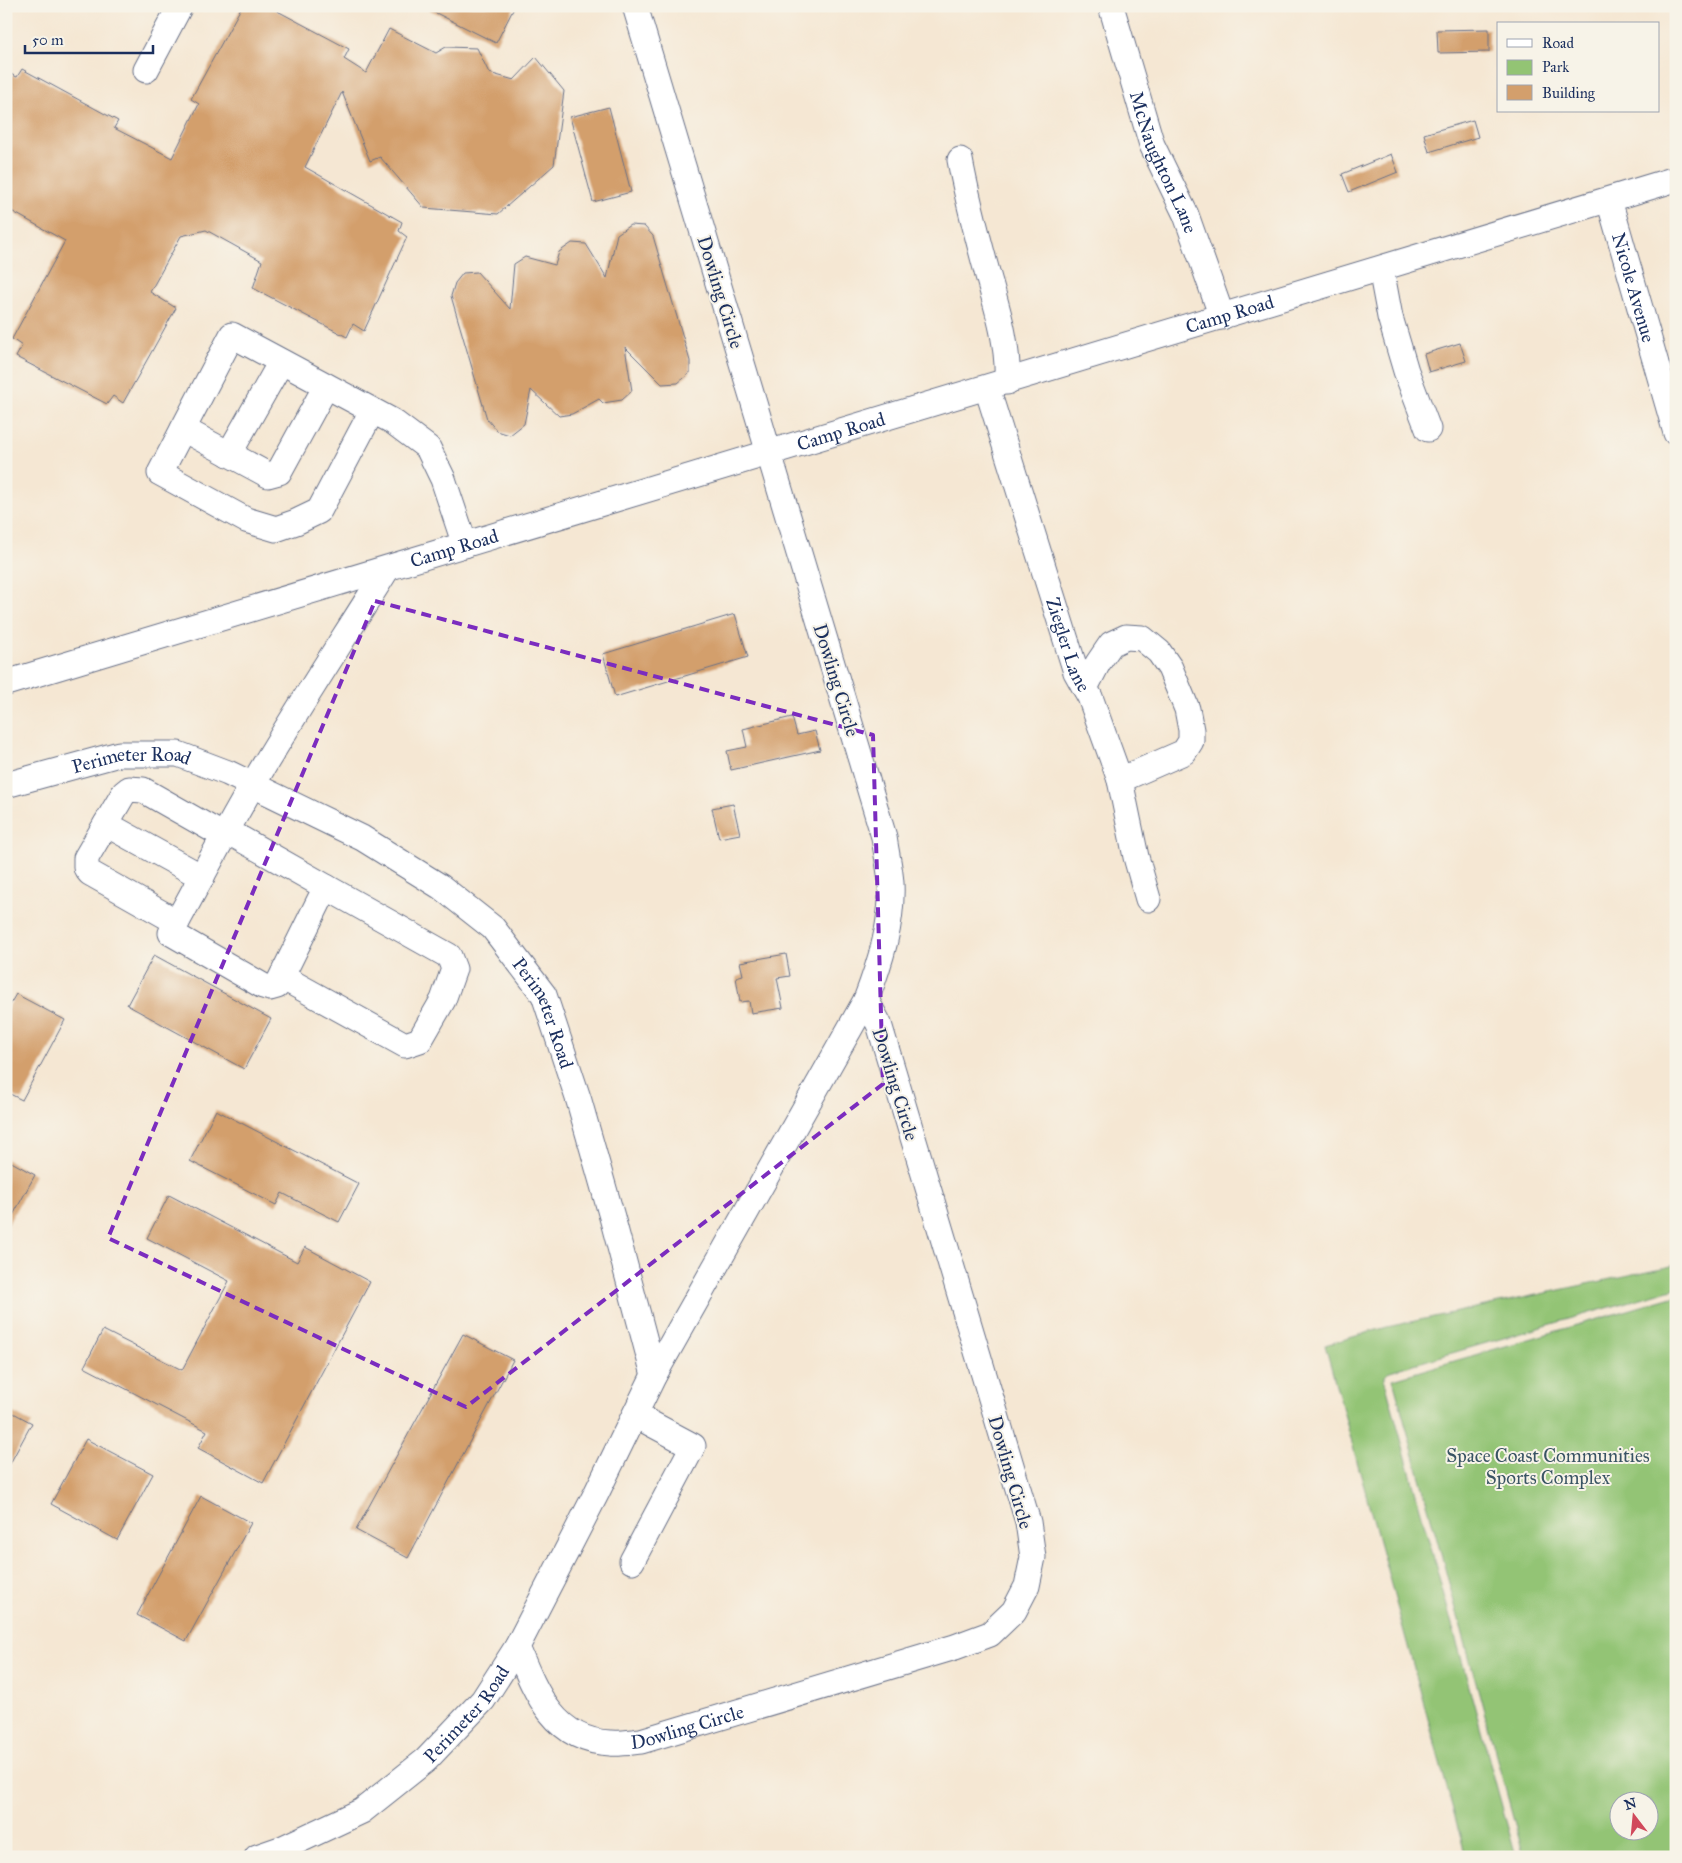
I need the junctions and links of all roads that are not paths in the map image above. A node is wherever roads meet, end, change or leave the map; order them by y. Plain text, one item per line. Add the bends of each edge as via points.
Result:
1 (180, 6) edge
2 (635, 6) edge
3 (1111, 6) edge
4 (146, 70) dead end
5 (960, 160) dead end
6 (1676, 180) edge
7 (1609, 200) junction
8 (1381, 269) junction
9 (1222, 317) junction
10 (281, 362) junction
11 (997, 385) junction
12 (326, 386) junction
13 (372, 411) junction
14 (183, 429) junction
15 (1428, 429) dead end
16 (1676, 433) edge
17 (229, 454) junction
18 (770, 454) junction
19 (465, 545) junction
20 (387, 569) junction
21 (6, 683) edge
22 (1085, 688) junction
23 (1120, 780) junction
24 (6, 785) edge
25 (252, 785) junction
26 (106, 824) junction
27 (226, 833) junction
28 (202, 877) junction
29 (326, 887) junction
30 (1148, 899) dead end
31 (177, 922) junction
32 (282, 977) junction
33 (866, 1000) junction
34 (654, 1375) junction
35 (634, 1415) junction
36 (632, 1561) dead end
37 (518, 1646) junction
38 (257, 1857) edge

1 - 4 street
2 - 18 street, Dowling Circle
3 - 9 street, McNaughton Lane via 1152,145 1186,215
5 - 11 street, Ziegler Lane via 974,227 1000,318 1008,364
6 - 7 street, Camp Road
7 - 8 street, Camp Road
7 - 16 street, Nicole Avenue
8 - 9 street, Camp Road
8 - 15 street via 1390,317
9 - 11 street, Camp Road
10 - 12 street
10 - 14 street via 232,335
10 - 17 street
11 - 18 street, Camp Road
11 - 22 street, Ziegler Lane via 1076,672
12 - 13 street
12 - 17 street via 279,472 268,475
13 - 14 street via 319,511 276,529 246,520 160,472
13 - 19 street via 428,448 443,479
14 - 17 street
18 - 19 street, Camp Road
18 - 33 street, Dowling Circle via 884,838 891,883 889,922
19 - 20 street, Camp Road
20 - 21 street, Camp Road
20 - 25 street
22 - 23 street, Ziegler Lane
22 - 23 street via 1111,644 1126,637 1142,638 1170,668 1187,709 1191,741 1184,752
23 - 30 street, Ziegler Lane
24 - 25 street, Perimeter Road via 119,754 178,754
25 - 27 street
25 - 34 street, Perimeter Road via 362,838 441,887 494,928 544,995 579,1101
26 - 27 street via 124,793 135,788
26 - 28 street
26 - 31 street via 86,858 86,868
27 - 28 street
27 - 29 street
28 - 31 street
29 - 32 street
29 - 32 street via 449,956 454,969 443,1000 420,1040 405,1045
31 - 32 street via 171,933 262,986 277,986
33 - 34 street, Perimeter Road
33 - 37 street, Dowling Circle via 879,1024 1028,1522 1033,1557 1027,1586 1014,1611 990,1634 955,1648 641,1741 609,1743 585,1738 563,1726 533,1686
34 - 35 street, Perimeter Road
35 - 36 street via 693,1446
35 - 37 street, Perimeter Road
37 - 38 street, Perimeter Road via 483,1700 426,1760 362,1811

